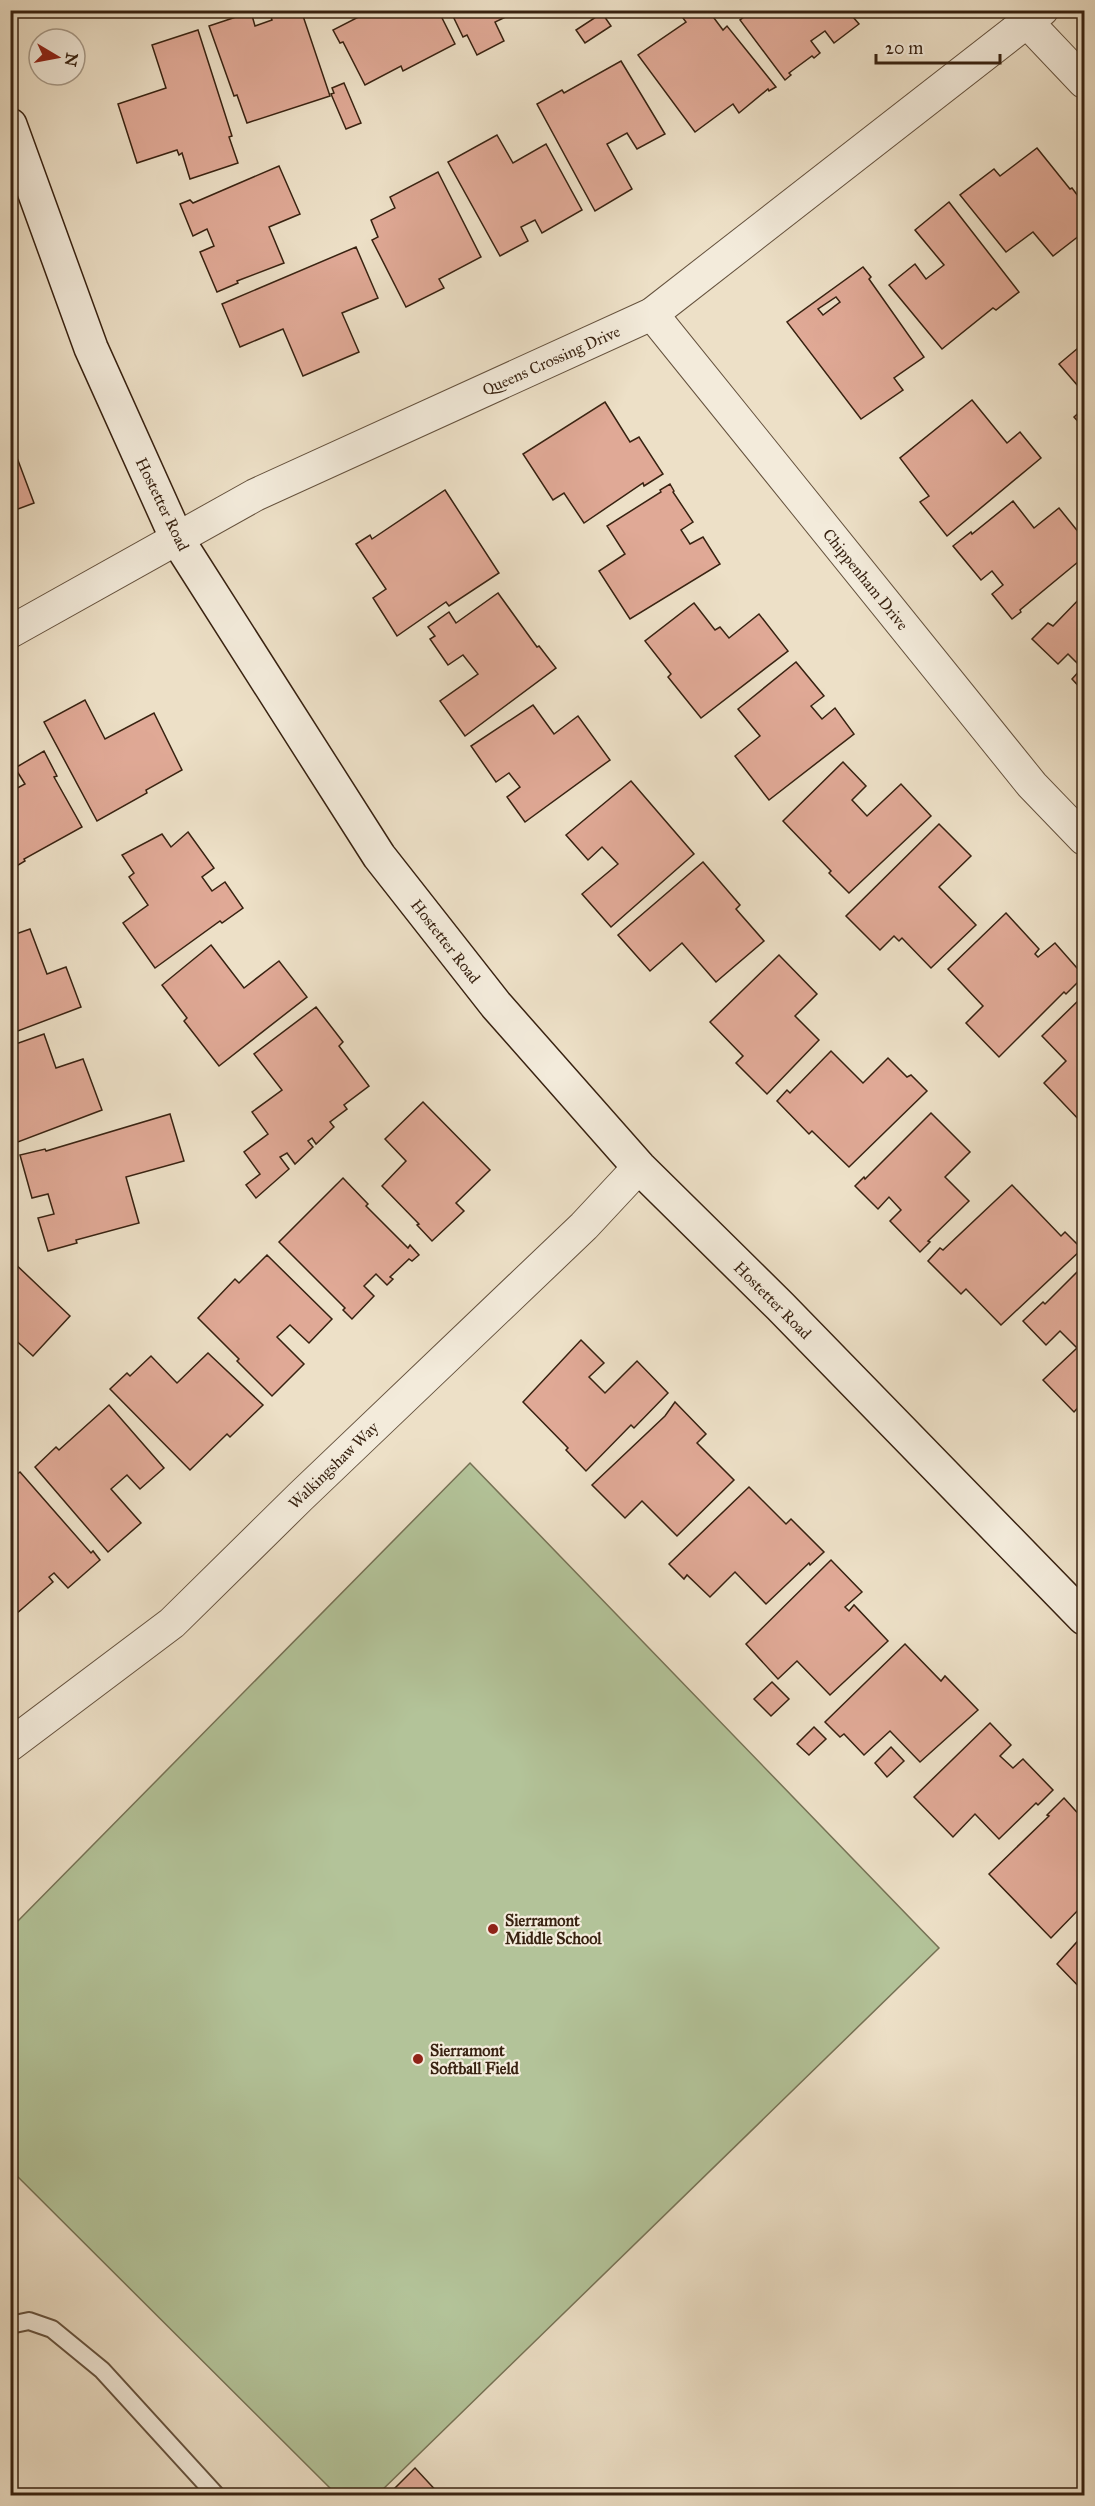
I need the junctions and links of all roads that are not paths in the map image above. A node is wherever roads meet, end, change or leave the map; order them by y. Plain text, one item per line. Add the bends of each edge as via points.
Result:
1 (1035, 17) edge
2 (1084, 82) edge
3 (10, 125) edge
4 (652, 314) junction
5 (177, 539) junction
6 (10, 632) edge
7 (1084, 839) edge
8 (639, 1167) junction
9 (1084, 1618) edge
10 (10, 1745) edge
11 (10, 2325) edge
12 (217, 2496) edge

1 - 2 street
1 - 4 street, Queens Crossing Drive
3 - 5 main road, Hostetter Road via 91,348
4 - 5 street, Queens Crossing Drive via 255,495
4 - 7 street, Chippenham Drive via 1032,785
5 - 6 street, Queens Crossing Drive
5 - 8 main road, Hostetter Road via 379,856 495,1005
8 - 9 main road, Hostetter Road
8 - 10 street, Walkingshaw Way via 584,1226 172,1623
11 - 12 lane via 29,2321 60,2335 102,2370

